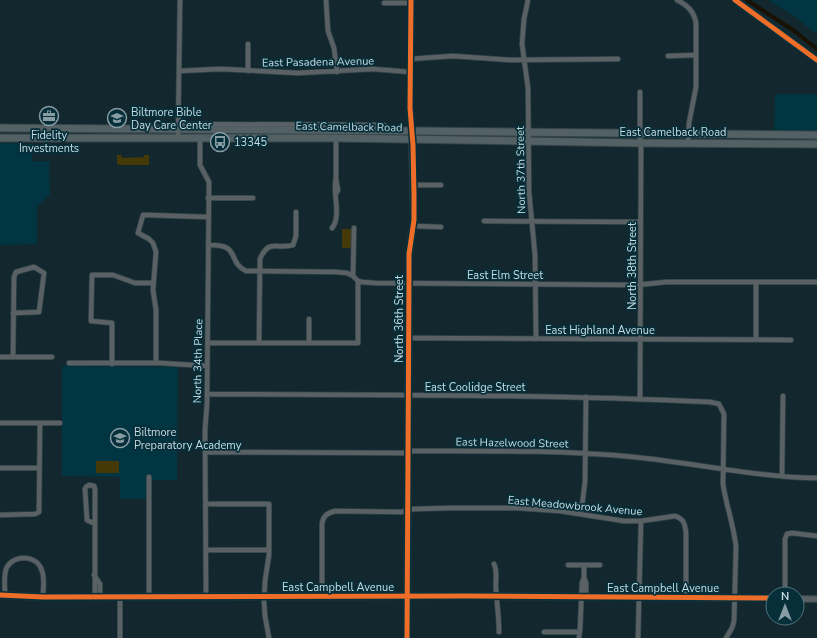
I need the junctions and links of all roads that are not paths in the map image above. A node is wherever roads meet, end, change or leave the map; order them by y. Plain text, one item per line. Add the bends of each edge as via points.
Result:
1 (180, 0) edge
2 (326, 0) edge
3 (528, 0) edge
4 (677, 0) edge
5 (411, 2) edge
6 (384, 3) dead end
7 (248, 44) dead end
8 (668, 56) dead end
9 (696, 56) junction
10 (618, 59) dead end
11 (410, 60) junction
12 (524, 60) junction
13 (179, 71) junction
14 (248, 71) junction
15 (337, 72) junction
16 (410, 72) junction
17 (640, 92) dead end
18 (178, 127) junction
19 (295, 127) junction
20 (0, 128) edge
21 (96, 128) junction
22 (412, 131) junction
23 (529, 132) junction
24 (200, 133) junction
25 (640, 134) junction
26 (689, 134) junction
27 (766, 135) junction
28 (817, 136) edge
29 (178, 137) junction
30 (0, 138) edge
31 (96, 138) junction
32 (295, 138) junction
33 (336, 138) junction
34 (412, 139) junction
35 (529, 141) junction
36 (640, 143) junction
37 (688, 143) junction
38 (766, 144) junction
39 (817, 144) edge
40 (414, 185) junction
41 (441, 185) dead end
42 (208, 198) junction
43 (253, 198) dead end
44 (296, 212) dead end
45 (208, 217) junction
46 (484, 221) dead end
47 (532, 221) junction
48 (641, 222) junction
49 (413, 226) junction
50 (441, 227) dead end
51 (332, 228) dead end
52 (354, 228) dead end
53 (208, 245) junction
54 (260, 272) junction
55 (353, 276) junction
56 (358, 281) junction
57 (756, 282) junction
58 (817, 282) edge
59 (153, 283) junction
60 (408, 283) junction
61 (536, 284) junction
62 (641, 285) junction
63 (13, 313) junction
64 (309, 319) dead end
65 (409, 338) junction
66 (536, 340) junction
67 (640, 340) junction
68 (756, 340) junction
69 (791, 340) dead end
70 (208, 343) junction
71 (259, 343) junction
72 (309, 343) junction
73 (0, 357) edge
74 (13, 357) junction
75 (52, 357) dead end
76 (69, 363) dead end
77 (156, 363) junction
78 (112, 364) junction
79 (207, 366) junction
80 (207, 394) junction
81 (408, 396) junction
82 (783, 396) dead end
83 (586, 397) junction
84 (640, 398) junction
85 (0, 423) edge
86 (40, 423) junction
87 (60, 423) dead end
88 (206, 452) junction
89 (408, 452) junction
90 (586, 454) junction
91 (0, 468) edge
92 (39, 468) junction
93 (724, 469) junction
94 (782, 476) junction
95 (149, 477) dead end
96 (817, 478) edge
97 (206, 504) junction
98 (408, 511) junction
99 (581, 514) junction
100 (0, 515) edge
101 (641, 521) junction
102 (94, 522) junction
103 (817, 536) edge
104 (206, 550) junction
105 (269, 550) junction
106 (494, 564) dead end
107 (568, 565) dead end
108 (584, 565) junction
109 (600, 565) dead end
110 (785, 586) edge
111 (2, 595) edge
112 (43, 596) junction
113 (97, 596) junction
114 (120, 596) junction
115 (150, 596) junction
116 (206, 596) junction
117 (407, 596) junction
118 (497, 596) junction
119 (264, 597) junction
120 (322, 597) junction
121 (584, 597) junction
122 (639, 598) junction
123 (686, 598) junction
124 (736, 598) junction
125 (765, 598) edge
126 (805, 598) edge
127 (817, 599) edge
128 (499, 632) dead end
129 (544, 632) dead end
130 (579, 635) edge
131 (120, 638) edge
132 (268, 638) edge
133 (407, 638) edge
134 (638, 638) edge
135 (726, 638) edge

1 - 13 street
2 - 15 street via 328,31 334,48
3 - 12 street, North 37th Street via 522,30
4 - 9 street via 689,7 696,20
5 - 6 street
5 - 11 street, North 36th Street
7 - 14 street
8 - 9 street
9 - 26 street via 696,88
10 - 12 street
11 - 12 street via 453,56
11 - 16 street, North 36th Street
12 - 23 street, North 37th Street via 528,88
13 - 14 street, East Pasadena Avenue
13 - 18 street
14 - 15 street, East Pasadena Avenue
15 - 16 street, East Pasadena Avenue
16 - 22 street, North 36th Street
17 - 25 street, East Camelback Road
18 - 19 street, East Camelback Road
18 - 21 main road, East Camelback Road
18 - 24 main road, East Camelback Road
18 - 29 street
19 - 22 main road, East Camelback Road
19 - 24 main road, East Camelback Road
19 - 32 main road
20 - 21 main road, East Camelback Road
21 - 31 main road
22 - 23 main road, East Camelback Road
22 - 34 main road, North 36th Street
23 - 25 main road, East Camelback Road
23 - 35 street, North 37th Street
24 - 29 main road, East Camelback Road
24 - 32 main road, East Camelback Road
24 - 42 street, North 34th Place via 200,165 209,182
25 - 26 main road, East Camelback Road
25 - 36 street, North 38th Street
26 - 27 main road, East Camelback Road
26 - 37 street
27 - 28 main road, East Camelback Road
27 - 38 main road
29 - 31 main road, East Camelback Road
30 - 31 main road, East Camelback Road
32 - 33 main road, East Camelback Road
33 - 34 main road, East Camelback Road
33 - 51 street via 338,190 336,222
34 - 35 main road, East Camelback Road
34 - 40 main road, North 36th Street
35 - 36 main road, East Camelback Road
35 - 47 street, North 37th Street
36 - 37 main road, East Camelback Road
36 - 48 street, North 38th Street
37 - 38 main road, East Camelback Road
38 - 39 main road, East Camelback Road
40 - 41 street
40 - 49 main road, North 36th Street
42 - 43 street
42 - 45 street, North 34th Place
44 - 54 street via 293,245 272,245 267,248 260,259
45 - 53 street, North 34th Place
45 - 59 street via 143,215 138,233 149,239 156,252
46 - 47 street
47 - 48 street
47 - 61 street, North 37th Street
48 - 62 street, North 38th Street
49 - 50 street
49 - 60 main road, North 36th Street
52 - 55 street
53 - 54 street via 228,248 242,269
53 - 70 street, North 34th Place
54 - 55 street via 336,272
54 - 71 street
55 - 56 street
56 - 60 street, East Elm Street
56 - 72 street via 358,343
57 - 58 street, East Elm Street
57 - 62 street, East Elm Street via 666,282
57 - 68 street
59 - 77 street
59 - 78 street via 135,283 114,274 92,275 91,321 112,323
60 - 61 street, East Elm Street
60 - 65 main road, North 36th Street
61 - 62 street, East Elm Street
61 - 66 street, North 37th Street
62 - 67 street, North 38th Street
63 - 63 street via 39,312 44,273 34,267 16,272
63 - 74 street
64 - 72 street
65 - 66 street, East Highland Avenue
65 - 81 main road, North 36th Street
66 - 67 street, East Highland Avenue
67 - 68 street, East Highland Avenue
67 - 84 street, North 38th Street
68 - 69 street, East Highland Avenue
70 - 71 street
70 - 79 street, North 34th Place
71 - 72 street
73 - 74 street
74 - 75 street
76 - 78 street
77 - 78 street
77 - 79 street
79 - 80 street, North 34th Place
80 - 81 street, East Coolidge Street
80 - 88 street, North 34th Place
81 - 83 street, East Coolidge Street
81 - 89 main road, North 36th Street
82 - 94 street
83 - 84 street, East Coolidge Street
83 - 90 street
84 - 93 street, East Coolidge Street via 719,404 724,414
85 - 86 street
86 - 87 street
86 - 92 street
88 - 89 street, East Hazelwood Street
88 - 97 street, North 34th Place
89 - 90 street, East Hazelwood Street
89 - 98 main road, North 36th Street
90 - 93 street, East Hazelwood Street
90 - 99 street
91 - 92 street
92 - 100 street via 39,512
93 - 94 street, East Hazelwood Street
93 - 124 street via 725,494 735,536
94 - 96 street, East Hazelwood Street
95 - 115 street
97 - 104 street, North 34th Place
97 - 105 street via 269,504
98 - 99 street, East Meadowbrook Avenue via 517,508
98 - 117 main road, North 36th Street
98 - 120 street, East Meadowbrook Avenue via 335,511 324,516
99 - 101 street, East Meadowbrook Avenue
101 - 122 street
101 - 123 street, East Meadowbrook Avenue via 675,516 680,517 685,523
102 - 102 street via 95,489 89,485 85,489 87,520
102 - 113 street via 94,575
103 - 110 street via 787,534
104 - 105 street
104 - 116 street, North 34th Place
105 - 119 street
106 - 118 street
107 - 108 street
108 - 109 street
108 - 121 street
111 - 112 street, East Campbell Avenue
111 - 112 street via 6,568 11,562 23,558 32,559 39,564 43,572
112 - 113 street, East Campbell Avenue
113 - 114 street, East Campbell Avenue
114 - 115 street, East Campbell Avenue
114 - 131 street
115 - 116 street, East Campbell Avenue
116 - 119 street, East Campbell Avenue
117 - 118 street, East Campbell Avenue
117 - 120 street, East Campbell Avenue
117 - 133 main road, North 36th Street
118 - 121 street, East Campbell Avenue
118 - 128 street
119 - 120 street, East Campbell Avenue
119 - 132 street
121 - 122 street, East Campbell Avenue
121 - 130 street
122 - 123 street, East Campbell Avenue
122 - 134 street
123 - 124 street, East Campbell Avenue
124 - 125 street, East Campbell Avenue
124 - 135 street via 734,621
126 - 127 street
129 - 130 street

